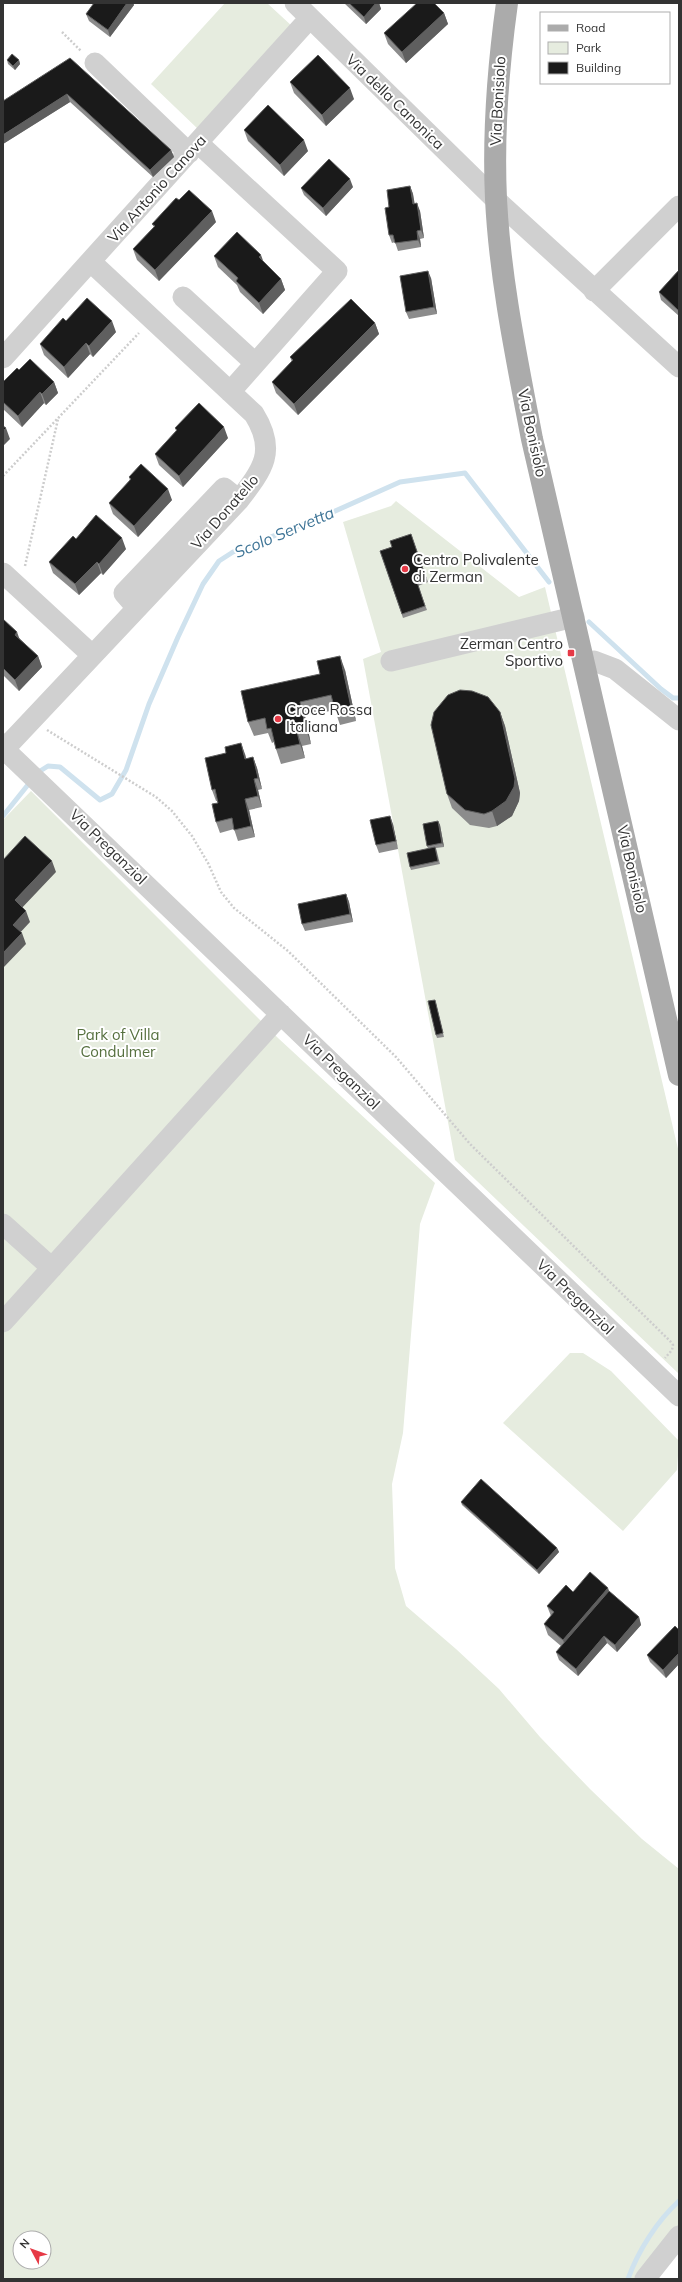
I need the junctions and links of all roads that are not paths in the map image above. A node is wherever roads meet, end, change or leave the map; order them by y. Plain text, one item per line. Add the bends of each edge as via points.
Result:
1 (295, 3) edge
2 (507, 3) edge
3 (309, 19) junction
4 (95, 63) road end
5 (193, 148) junction
6 (496, 200) junction
7 (679, 206) edge
8 (91, 262) junction
9 (594, 291) junction
10 (183, 297) dead end
11 (3, 358) edge
12 (255, 363) junction
13 (679, 367) edge
14 (230, 392) junction
15 (9, 578) edge
16 (574, 617) junction
17 (92, 655) junction
18 (391, 662) dead end
19 (584, 663) junction
20 (679, 720) edge
21 (7, 747) edge
22 (281, 1014) junction
23 (679, 1075) edge
24 (3, 1224) edge
25 (52, 1268) junction
26 (3, 1322) edge
27 (679, 1396) edge
28 (679, 2236) edge
29 (645, 2279) edge

1 - 3 street, Via della Canonica
2 - 6 main road, Via Bonisiolo via 497,95
3 - 5 street, Via Antonio Canova
3 - 6 street, Via della Canonica
4 - 5 street
5 - 8 street, Via Antonio Canova
5 - 12 street via 337,271
6 - 9 street
6 - 16 main road, Via Bonisiolo via 501,261 512,337 532,439
7 - 9 street
8 - 11 street, Via Antonio Canova
8 - 14 street, Via Donatello
9 - 13 street
10 - 12 street
12 - 14 street
14 - 17 street, Via Donatello via 254,414 262,428 266,444 265,460 259,476
15 - 17 street
16 - 18 street
16 - 19 main road, Via Bonisiolo
17 - 21 street, Via Donatello
19 - 20 street via 594,661 615,669
19 - 23 main road, Via Bonisiolo
21 - 22 street, Via Preganziol via 34,777
22 - 25 street
22 - 27 street, Via Preganziol
24 - 25 street
25 - 26 street
28 - 29 street

